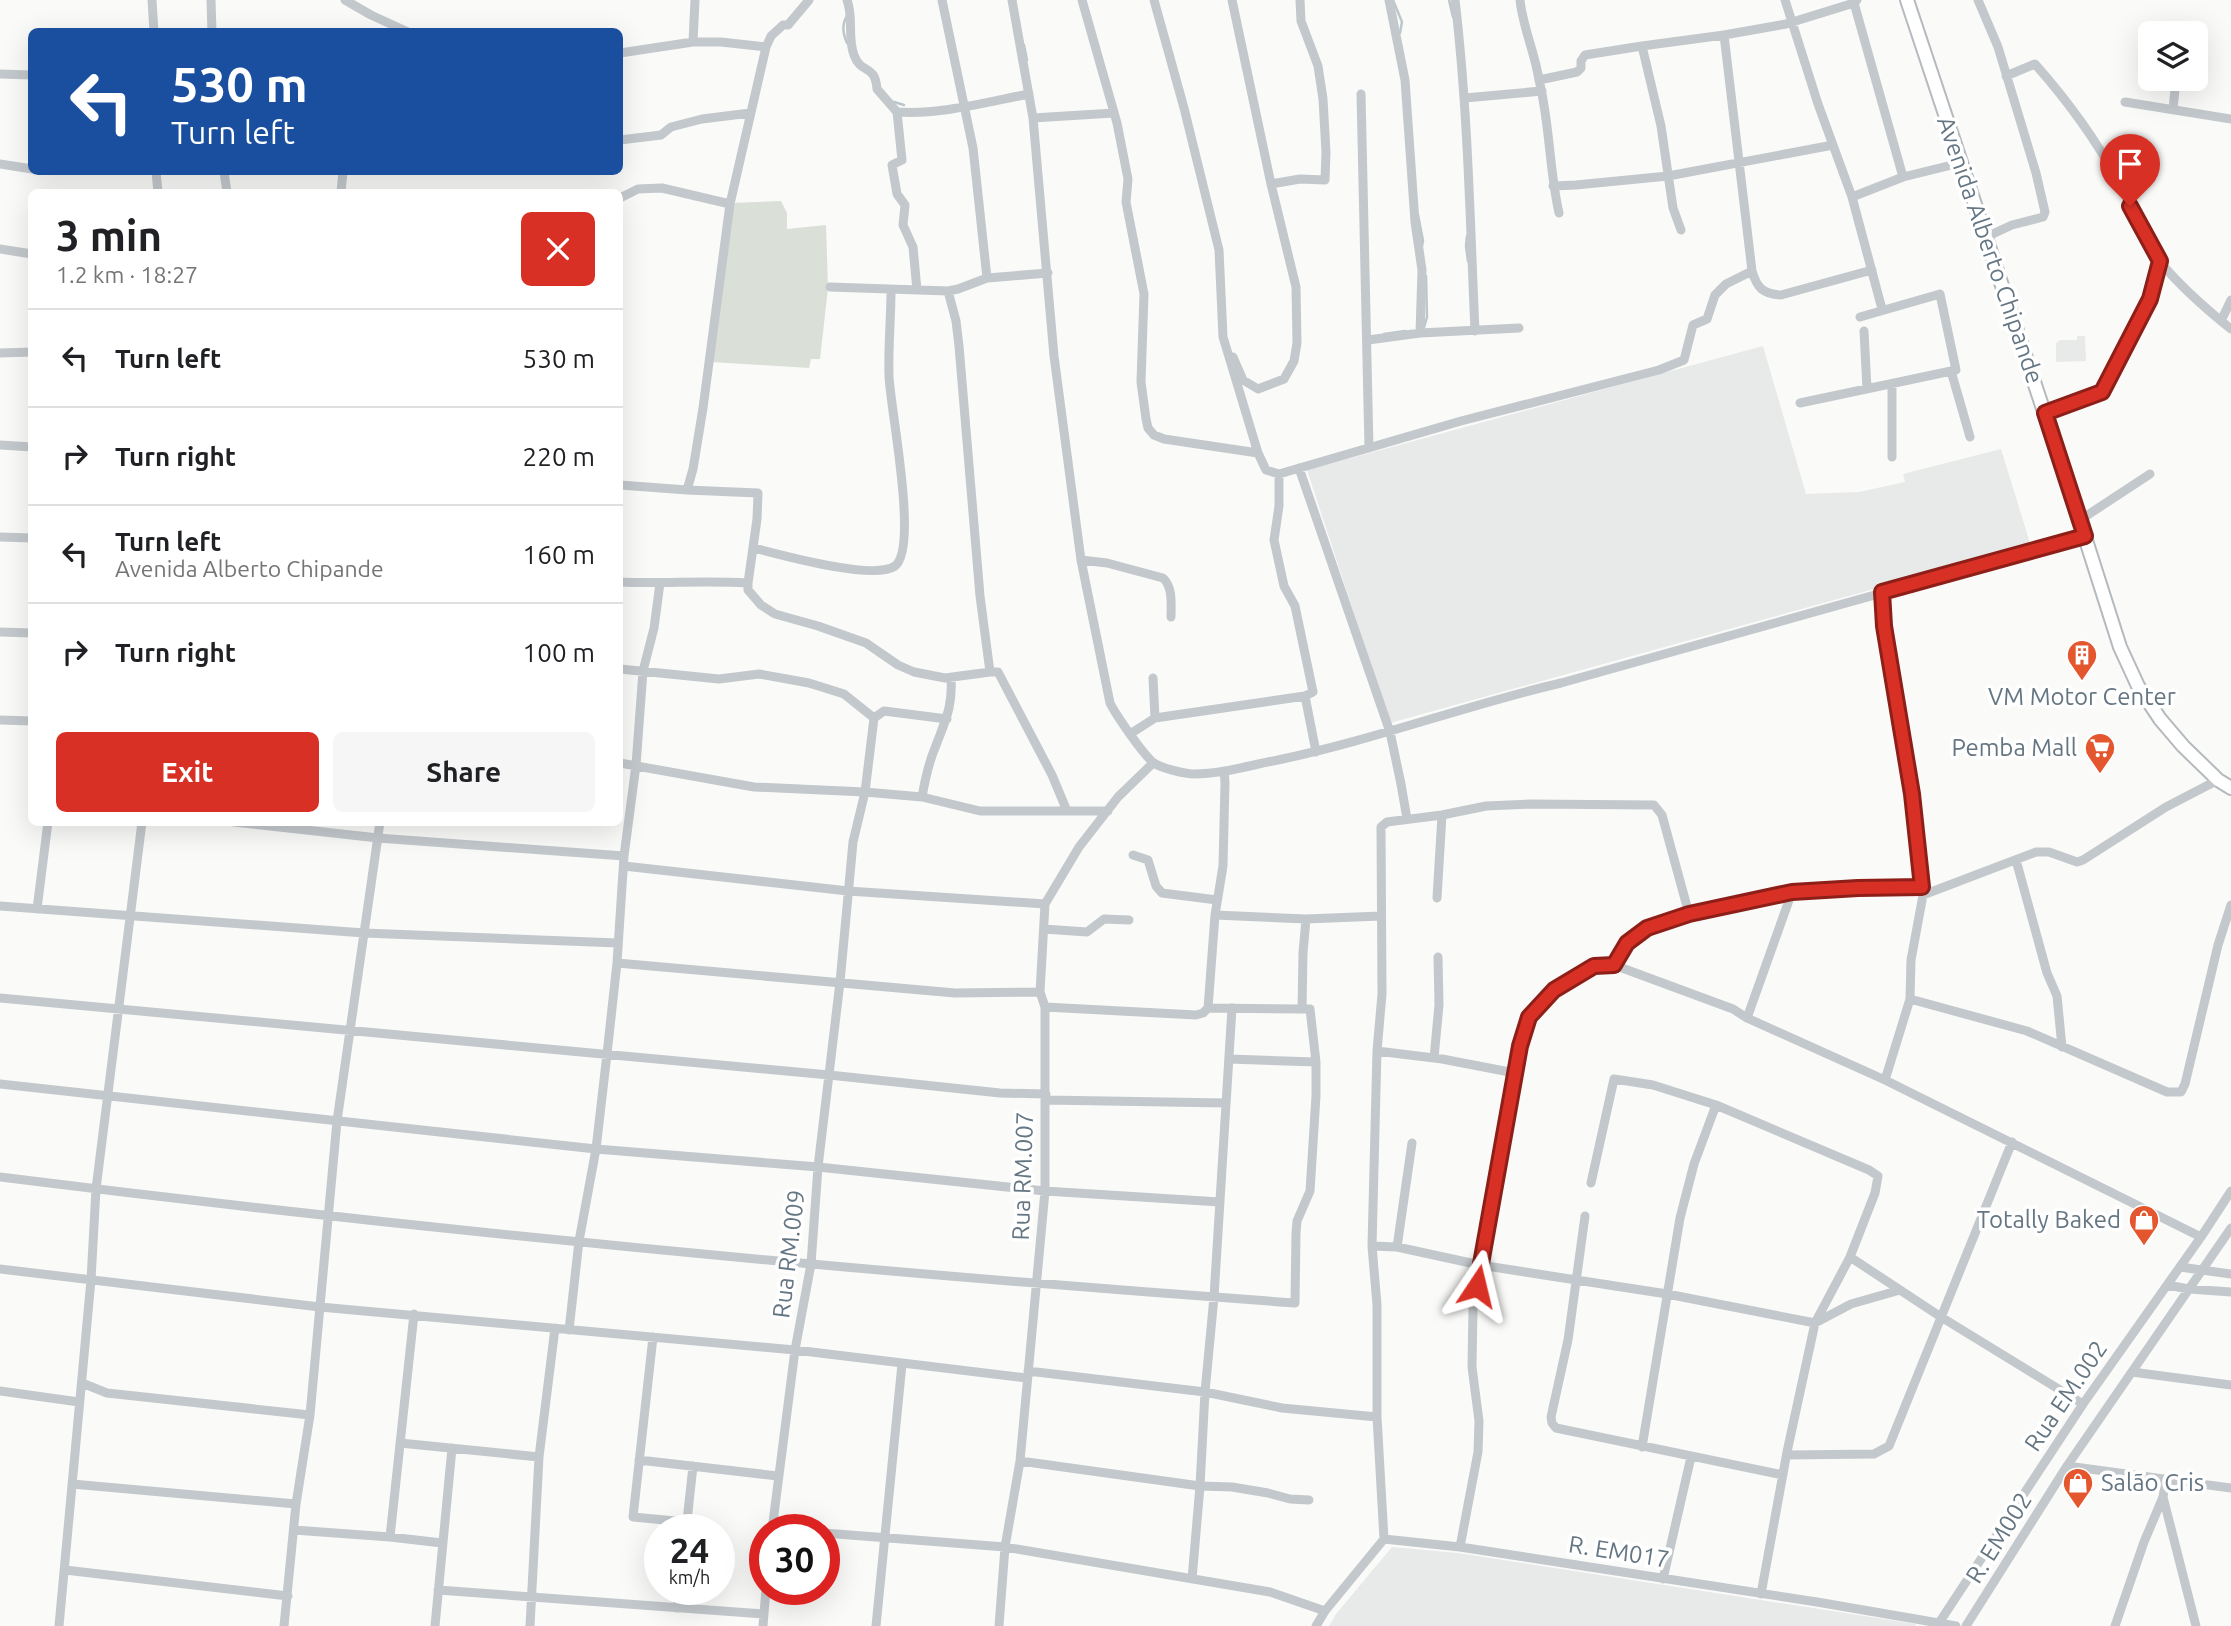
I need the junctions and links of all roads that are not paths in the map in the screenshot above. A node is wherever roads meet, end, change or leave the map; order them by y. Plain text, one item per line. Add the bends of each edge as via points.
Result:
1 (152, 0) edge
2 (211, 0) edge
3 (345, 0) edge
4 (695, 0) edge
5 (809, 0) edge
6 (847, 0) edge
7 (942, 0) edge
8 (1012, 0) edge
9 (1082, 0) edge
10 (1154, 0) edge
11 (1232, 0) edge
12 (1300, 0) edge
13 (1389, 0) edge
14 (1455, 0) edge
15 (1520, 0) edge
16 (1784, 0) edge
17 (1907, 0) edge
18 (1978, 0) edge
19 (1855, 1) edge
20 (1791, 22) junction
21 (154, 28) edge
22 (212, 28) edge
23 (399, 28) edge
24 (1724, 36) junction
25 (693, 42) junction
26 (1642, 46) junction
27 (766, 47) junction
28 (623, 53) edge
29 (0, 74) edge
30 (28, 75) edge
31 (2006, 76) junction
32 (1539, 80) junction
33 (1542, 91) junction
34 (2175, 91) edge
35 (1030, 94) junction
36 (1362, 94) dead end
37 (1465, 98) junction
38 (2125, 102) dead end
39 (965, 106) junction
40 (2173, 110) junction
41 (897, 112) junction
42 (750, 113) junction
43 (1114, 113) junction
44 (1033, 118) junction
45 (2231, 119) edge
46 (623, 140) edge
47 (1833, 145) junction
48 (1960, 163) junction
49 (0, 164) edge
50 (1738, 164) junction
51 (28, 168) edge
52 (1668, 176) junction
53 (1903, 177) junction
54 (1271, 184) junction
55 (1553, 186) junction
56 (623, 196) edge
57 (1852, 197) junction
58 (730, 204) junction
59 (1559, 212) dead end
60 (1681, 230) dead end
61 (1986, 237) junction
62 (0, 249) edge
63 (28, 253) edge
64 (2160, 261) junction
65 (1872, 270) junction
66 (1752, 271) junction
67 (1048, 273) junction
68 (987, 278) junction
69 (830, 287) dead end
70 (891, 290) junction
71 (917, 290) junction
72 (948, 290) junction
73 (2231, 300) edge
74 (1882, 309) junction
75 (1860, 317) dead end
76 (2221, 321) junction
77 (1519, 328) dead end
78 (2231, 329) edge
79 (1475, 331) junction
80 (1864, 331) dead end
81 (1420, 333) junction
82 (1368, 340) junction
83 (28, 352) edge
84 (1227, 352) junction
85 (0, 353) edge
86 (1951, 371) junction
87 (1892, 384) junction
88 (1867, 389) junction
89 (1800, 403) dead end
90 (2045, 413) junction
91 (1970, 437) dead end
92 (0, 445) edge
93 (28, 447) edge
94 (1369, 447) junction
95 (1258, 453) junction
96 (1892, 457) dead end
97 (1299, 468) junction
98 (1279, 474) junction
99 (2150, 474) dead end
100 (623, 485) edge
101 (687, 491) junction
102 (2080, 520) junction
103 (2085, 536) junction
104 (0, 537) edge
105 (28, 538) edge
106 (754, 548) junction
107 (1081, 560) junction
108 (623, 582) edge
109 (660, 583) junction
110 (748, 583) junction
111 (1882, 592) junction
112 (1171, 617) dead end
113 (0, 632) edge
114 (28, 634) edge
115 (623, 669) edge
116 (643, 671) junction
117 (990, 672) junction
118 (951, 678) junction
119 (1153, 678) dead end
120 (1305, 696) junction
121 (874, 718) junction
122 (1155, 718) junction
123 (947, 719) junction
124 (0, 720) edge
125 (28, 721) edge
126 (1390, 732) junction
127 (1130, 734) junction
128 (1316, 752) junction
129 (623, 763) edge
130 (1153, 763) junction
131 (636, 765) junction
132 (1224, 771) junction
133 (2218, 780) junction
134 (2231, 788) edge
135 (865, 792) junction
136 (922, 797) junction
137 (1067, 811) junction
138 (1108, 811) junction
139 (1442, 815) junction
140 (1407, 819) junction
141 (47, 826) edge
142 (141, 826) edge
143 (270, 826) edge
144 (380, 826) edge
145 (378, 838) junction
146 (1133, 855) dead end
147 (2016, 860) junction
148 (624, 861) junction
149 (848, 891) junction
150 (1922, 891) junction
151 (1792, 892) junction
152 (1437, 898) dead end
153 (1217, 900) junction
154 (1045, 904) junction
155 (2231, 905) edge
156 (0, 906) edge
157 (37, 909) junction
158 (1689, 914) junction
159 (1215, 915) junction
160 (1381, 916) junction
161 (130, 917) junction
162 (1307, 919) junction
163 (1129, 920) dead end
164 (1044, 929) junction
165 (363, 933) junction
166 (618, 943) junction
167 (1438, 957) dead end
168 (617, 963) junction
169 (1614, 965) junction
170 (840, 982) junction
171 (1040, 992) junction
172 (0, 998) edge
173 (1910, 999) junction
174 (1045, 1007) junction
175 (1208, 1008) junction
176 (1232, 1008) junction
177 (118, 1009) junction
178 (1302, 1009) junction
179 (1747, 1018) junction
180 (350, 1031) junction
181 (2062, 1047) junction
182 (1377, 1051) junction
183 (607, 1055) junction
184 (1434, 1058) junction
185 (1229, 1059) junction
186 (1316, 1062) junction
187 (1515, 1073) junction
188 (829, 1075) junction
189 (1885, 1080) junction
190 (0, 1084) edge
191 (107, 1095) junction
192 (1046, 1097) junction
193 (1226, 1104) junction
194 (1716, 1105) junction
195 (337, 1121) junction
196 (2012, 1142) junction
197 (1412, 1143) dead end
198 (596, 1149) junction
199 (818, 1167) junction
200 (0, 1177) edge
201 (1591, 1183) dead end
202 (96, 1189) junction
203 (1045, 1191) junction
204 (2231, 1191) edge
205 (1220, 1202) junction
206 (328, 1216) junction
207 (1585, 1216) dead end
208 (2231, 1228) edge
209 (2201, 1237) junction
210 (579, 1241) junction
211 (1372, 1246) junction
212 (1397, 1247) junction
213 (1850, 1257) junction
214 (811, 1264) junction
215 (1480, 1265) junction
216 (2180, 1267) junction
217 (0, 1269) edge
218 (2202, 1272) junction
219 (2231, 1274) edge
220 (91, 1279) junction
221 (1575, 1281) junction
222 (1037, 1285) junction
223 (2167, 1285) junction
224 (2189, 1289) junction
225 (1900, 1290) junction
226 (2231, 1292) edge
227 (1667, 1294) junction
228 (1214, 1297) junction
229 (320, 1307) junction
230 (414, 1314) junction
231 (1941, 1317) junction
232 (1815, 1323) junction
233 (555, 1328) junction
234 (569, 1330) junction
235 (653, 1337) junction
236 (795, 1350) junction
237 (902, 1364) junction
238 (2132, 1372) junction
239 (1028, 1375) junction
240 (82, 1383) junction
241 (2231, 1385) edge
242 (0, 1391) edge
243 (1205, 1392) junction
244 (79, 1402) junction
245 (2082, 1404) junction
246 (310, 1415) junction
247 (1377, 1417) junction
248 (400, 1443) junction
249 (1642, 1447) junction
250 (452, 1448) junction
251 (1787, 1455) junction
252 (539, 1457) junction
253 (1691, 1457) junction
254 (639, 1460) junction
255 (1020, 1461) junction
256 (693, 1466) junction
257 (2067, 1466) junction
258 (1783, 1475) junction
259 (778, 1476) junction
260 (2166, 1479) junction
261 (72, 1484) junction
262 (1200, 1486) junction
263 (2231, 1488) edge
264 (2163, 1497) junction
265 (1309, 1500) dead end
266 (296, 1504) junction
267 (687, 1514) edge
268 (774, 1514) edge
269 (644, 1519) edge
270 (294, 1530) junction
271 (840, 1534) edge
272 (390, 1537) junction
273 (884, 1537) junction
274 (1384, 1539) junction
275 (442, 1543) junction
276 (1005, 1547) junction
277 (1460, 1547) junction
278 (65, 1570) junction
279 (1192, 1579) junction
280 (1664, 1579) junction
281 (438, 1590) junction
282 (1761, 1594) junction
283 (288, 1596) junction
284 (531, 1598) junction
285 (677, 1605) edge
286 (765, 1605) edge
287 (677, 1608) junction
288 (1325, 1611) junction
289 (764, 1614) junction
290 (1938, 1625) edge
291 (58, 1626) edge
292 (284, 1626) edge
293 (435, 1626) edge
294 (530, 1626) edge
295 (763, 1626) edge
296 (876, 1626) edge
297 (999, 1626) edge
298 (1316, 1626) edge
299 (1956, 1626) edge
300 (1966, 1626) edge
301 (2115, 1626) edge
302 (2196, 1626) edge

1 - 21 street
2 - 22 street
3 - 23 street
4 - 25 street
5 - 27 street via 771,36
6 - 41 street via 850,42 858,64 875,75 877,89
7 - 39 street
8 - 35 street
9 - 43 street
10 - 84 street via 1219,250 1220,313
11 - 54 street
12 - 54 street via 1301,20 1318,66 1323,99 1325,180
13 - 81 street via 1405,80 1422,270
14 - 37 street
15 - 32 street
16 - 20 street
17 - 48 main road, Avenida Alberto Chipande
18 - 31 street
19 - 20 street
19 - 53 street
20 - 24 street
20 - 47 street
24 - 26 street
24 - 50 street
25 - 27 street
25 - 28 street
26 - 32 street via 1585,55 1577,72
26 - 52 street
27 - 42 street
29 - 30 street
31 - 61 street via 2045,212 2043,217
31 - 64 street via 2035,64 2049,79 2119,182
32 - 33 street
33 - 37 street
33 - 55 street
34 - 40 street
35 - 39 street
35 - 44 street
36 - 82 street
37 - 79 street
38 - 40 street
39 - 41 street
39 - 68 street
40 - 45 street
41 - 71 street via 903,152 902,160 892,165 897,194 905,205 903,225 913,247
42 - 46 street via 702,119 671,127 661,135
42 - 58 street
43 - 44 street
43 - 95 street via 1128,179 1125,202 1142,282 1141,382 1148,428 1164,439
44 - 67 street
47 - 50 street
47 - 57 street
48 - 53 street
48 - 61 main road, Avenida Alberto Chipande
49 - 51 street
50 - 52 street
50 - 66 street
52 - 55 street
52 - 60 street
53 - 57 street
54 - 84 street via 1296,287 1294,361 1284,379 1258,389 1243,380
55 - 59 street
56 - 58 street via 638,189 662,188
57 - 65 street
58 - 101 street
61 - 90 main road, Avenida Alberto Chipande
62 - 63 street
64 - 76 street
64 - 90 street via 2150,299 2102,392
65 - 66 street via 1781,295 1761,290
65 - 74 street
66 - 94 street via 1715,295 1707,319 1693,326 1684,360
67 - 68 street
67 - 107 street via 1054,356
68 - 72 street
69 - 70 street
70 - 71 street
70 - 106 street via 889,376 902,488 901,559 882,570 832,568
71 - 72 street
72 - 117 street via 959,346
73 - 76 street
74 - 75 street
74 - 86 street via 1940,294 1956,370
76 - 78 street
77 - 79 street
79 - 81 street
80 - 88 street
81 - 82 street
82 - 94 street
83 - 85 street
84 - 95 street
86 - 87 street
86 - 91 street
87 - 88 street
87 - 96 street
88 - 89 street
90 - 102 main road, Avenida Alberto Chipande
92 - 93 street
94 - 97 street
95 - 98 street via 1266,470
97 - 98 street
97 - 126 street
98 - 120 street via 1273,540 1284,586 1295,606 1313,692
99 - 102 street
100 - 101 street
101 - 106 street via 758,493
102 - 103 main road, Avenida Alberto Chipande
103 - 111 street
103 - 133 main road, Avenida Alberto Chipande via 2120,647 2138,685 2167,728
104 - 105 street
106 - 110 street
107 - 112 street via 1163,578 1169,583
107 - 127 street via 1110,703
108 - 109 street
109 - 110 street
109 - 116 street
110 - 118 street via 748,590 761,605 775,614 866,643 914,672
111 - 126 street
111 - 150 street
113 - 114 street
115 - 116 street
116 - 121 street via 719,680 759,674 809,683 844,694
116 - 131 street
117 - 118 street
117 - 137 street via 998,672
118 - 123 street
119 - 122 street
120 - 122 street
120 - 128 street
121 - 123 street via 884,712
121 - 135 street, Rua RM.009
122 - 127 street
123 - 136 street
124 - 125 street
126 - 128 street
126 - 140 street
127 - 130 street
128 - 132 street
129 - 131 street
130 - 132 street via 1182,773
130 - 138 street, Rua RM.007
131 - 135 street via 754,787
131 - 148 street
132 - 153 street via 1223,866
133 - 134 main road, Avenida Alberto Chipande
133 - 147 street via 2083,860 2049,852
135 - 136 street
135 - 149 street, Rua RM.009
136 - 137 street via 980,811
137 - 138 street
138 - 154 street, Rua RM.007 via 1079,847
139 - 140 street
139 - 152 street
139 - 158 street via 1486,806 1654,805 1662,815
140 - 160 street via 1387,821 1381,827
141 - 157 street
142 - 161 street
143 - 145 street
144 - 145 street
145 - 148 street
145 - 165 street
146 - 153 street via 1147,860 1162,893
147 - 150 street
147 - 181 street via 2057,996
148 - 149 street
148 - 166 street
149 - 154 street
149 - 170 street, Rua RM.009
150 - 151 street
150 - 173 street
151 - 158 street
151 - 179 street
153 - 159 street
154 - 164 street, Rua RM.007
155 - 181 street via 2181,1092 2167,1092
156 - 157 street
157 - 161 street
158 - 169 street via 1647,928 1627,943
159 - 162 street
159 - 175 street
160 - 162 street
160 - 182 street
161 - 165 street
161 - 177 street
162 - 178 street
163 - 164 street via 1104,919 1087,932
164 - 171 street, Rua RM.007
165 - 166 street
165 - 180 street
166 - 168 street
167 - 184 street
168 - 170 street
168 - 183 street
169 - 179 street
169 - 187 street via 1594,966 1554,990 1529,1017
170 - 171 street via 955,993
170 - 188 street, Rua RM.009
171 - 174 street, Rua RM.007
172 - 177 street
173 - 181 street via 2027,1031
173 - 189 street
174 - 175 street via 1196,1015
174 - 192 street, Rua RM.007
175 - 176 street
176 - 178 street
176 - 185 street
177 - 180 street
177 - 191 street
178 - 186 street via 1310,1009
179 - 189 street
180 - 183 street
180 - 195 street
182 - 184 street
182 - 211 street
183 - 188 street
183 - 198 street
184 - 187 street
185 - 186 street
185 - 193 street
186 - 228 street via 1310,1191 1297,1221 1295,1303
187 - 215 street
188 - 192 street
188 - 199 street, Rua RM.009
189 - 196 street
190 - 191 street
191 - 195 street
191 - 202 street
192 - 193 street
192 - 203 street, Rua RM.007
193 - 205 street
194 - 201 street via 1653,1084 1614,1079
194 - 213 street via 1878,1176
194 - 227 street via 1694,1164
195 - 198 street
195 - 206 street
196 - 209 street
196 - 231 street
197 - 212 street
198 - 199 street
198 - 210 street
199 - 203 street
199 - 214 street, Rua RM.009
200 - 202 street
202 - 206 street
202 - 220 street
203 - 205 street
203 - 222 street, Rua RM.007
204 - 209 street, Rua EM.002
205 - 228 street
206 - 210 street
206 - 229 street
207 - 221 street
208 - 218 street, R. EM002
209 - 216 street, Rua EM.002
210 - 214 street
210 - 234 street
211 - 212 street
211 - 247 street
212 - 215 street
213 - 225 street
213 - 232 street
214 - 222 street
214 - 236 street, Rua RM.009
215 - 221 street
215 - 277 street via 1473,1308 1472,1367 1478,1452
216 - 218 street
216 - 223 street, Rua EM.002
217 - 220 street
218 - 219 street
218 - 224 street, R. EM002
220 - 229 street
220 - 240 street
221 - 227 street
221 - 249 street via 1552,1423 1556,1428
222 - 228 street
222 - 239 street, Rua RM.007
223 - 224 street
223 - 245 street, Rua EM.002
224 - 226 street
224 - 238 street, R. EM002
225 - 231 street
225 - 232 street via 1851,1304
227 - 232 street
227 - 249 street
228 - 243 street
229 - 230 street
229 - 246 street
230 - 233 street
230 - 248 street
231 - 245 street
231 - 251 street via 1889,1446 1874,1454
232 - 251 street
233 - 234 street
233 - 252 street
234 - 235 street
235 - 236 street
235 - 254 street
236 - 237 street
236 - 259 street, Rua RM.009
237 - 239 street
237 - 273 street
238 - 241 street
238 - 257 street, R. EM002
239 - 243 street
239 - 255 street, Rua RM.007
240 - 244 street
240 - 246 street via 107,1393
242 - 244 street
243 - 247 street via 1282,1408
243 - 262 street
244 - 261 street
245 - 290 street, Rua EM.002
246 - 266 street
247 - 274 street
248 - 250 street
248 - 272 street
249 - 253 street
250 - 252 street
250 - 275 street
251 - 258 street
252 - 284 street
253 - 258 street
253 - 280 street
254 - 256 street
254 - 269 street via 633,1517
255 - 262 street
255 - 276 street, Rua RM.007
256 - 259 street
256 - 267 street
257 - 260 street
257 - 300 street, R. EM002
258 - 282 street
259 - 268 street, Rua RM.009
260 - 263 street
260 - 264 street
261 - 266 street
261 - 278 street
262 - 265 street
262 - 279 street
264 - 301 street
264 - 302 street
266 - 270 street
270 - 272 street
270 - 283 street
271 - 273 street
272 - 275 street
273 - 276 street
273 - 296 street
274 - 277 street, R. EM017
274 - 288 street
275 - 281 street
276 - 279 street
276 - 297 street, Rua RM.007
277 - 280 street, R. EM017
278 - 283 street
278 - 291 street
279 - 288 street via 1270,1592
280 - 282 street, R. EM017
281 - 284 street
281 - 293 street
282 - 290 street, R. EM017
283 - 292 street
284 - 287 street
284 - 294 street
285 - 287 street
286 - 289 street
287 - 289 street
288 - 298 street
289 - 295 street
290 - 299 street, R. EM017

